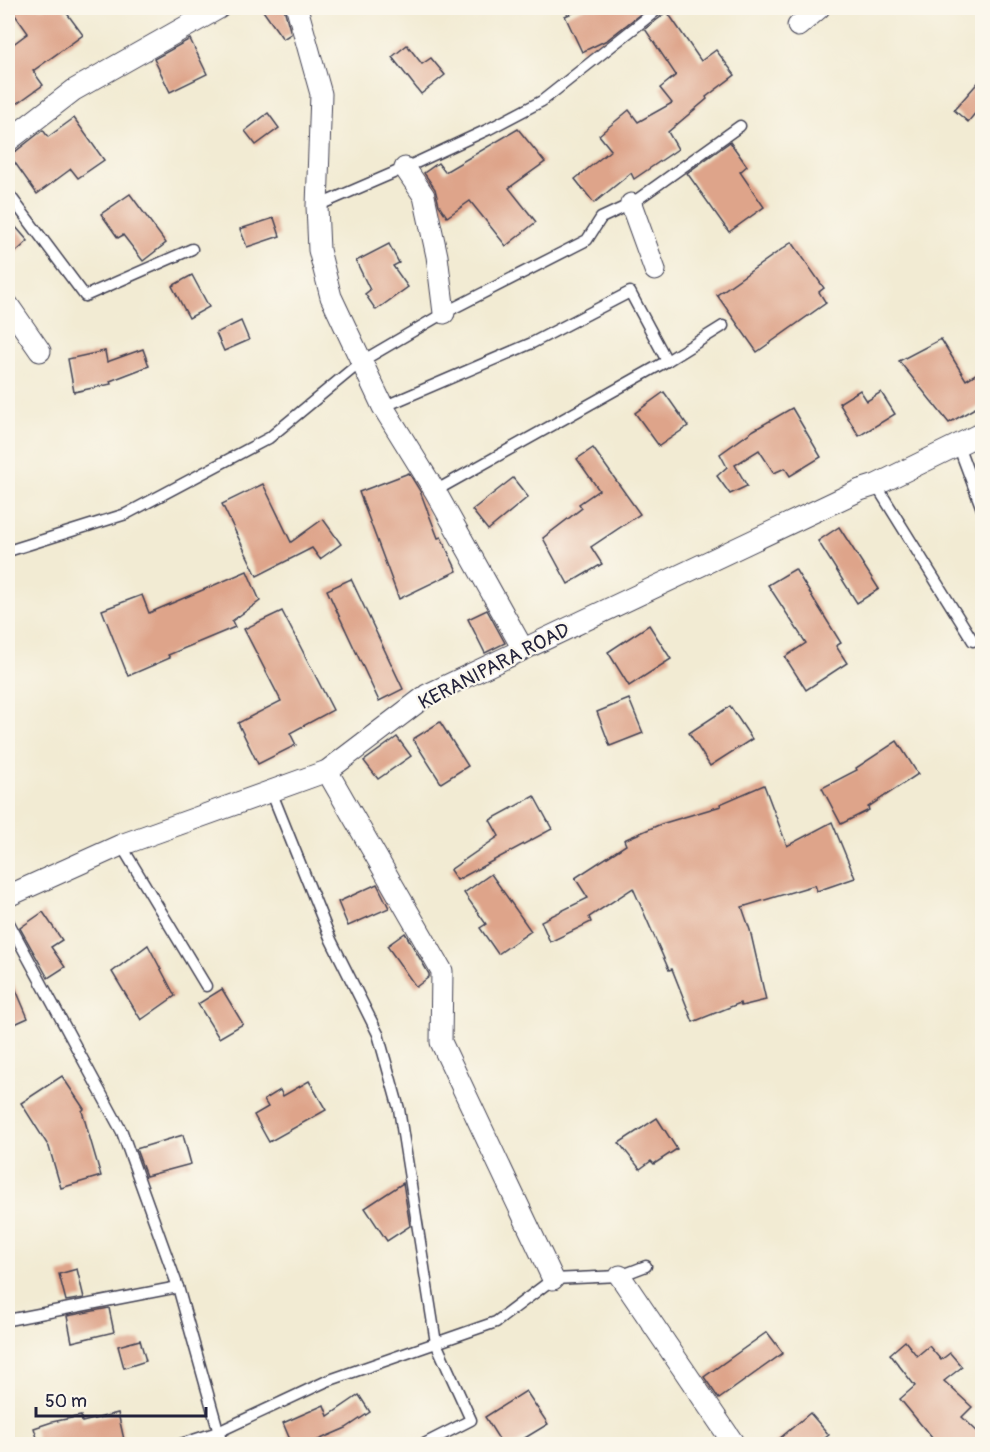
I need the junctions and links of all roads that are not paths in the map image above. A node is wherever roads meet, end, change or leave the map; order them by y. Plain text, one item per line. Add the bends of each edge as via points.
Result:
1 (219, 8) edge
2 (297, 8) edge
3 (656, 8) edge
4 (819, 8) edge
5 (798, 26) dead end
6 (740, 126) dead end
7 (8, 141) edge
8 (405, 168) junction
9 (8, 193) edge
10 (632, 204) junction
11 (317, 206) junction
12 (192, 249) dead end
13 (655, 270) dead end
14 (8, 305) edge
15 (444, 313) junction
16 (723, 326) dead end
17 (40, 351) dead end
18 (362, 361) junction
19 (667, 361) junction
20 (383, 406) junction
21 (982, 433) edge
22 (958, 445) junction
23 (876, 485) junction
24 (435, 491) junction
25 (982, 509) edge
26 (8, 551) edge
27 (973, 641) dead end
28 (523, 649) junction
29 (327, 771) junction
30 (271, 791) junction
31 (121, 845) junction
32 (8, 896) edge
33 (8, 921) edge
34 (206, 986) dead end
35 (646, 1266) dead end
36 (620, 1276) junction
37 (553, 1279) junction
38 (178, 1287) junction
39 (8, 1320) edge
40 (436, 1343) junction
41 (181, 1444) edge
42 (222, 1444) edge
43 (424, 1444) edge
44 (735, 1444) edge

1 - 7 street via 74,90
2 - 11 street via 321,94
3 - 8 lane via 542,101
4 - 5 street
6 - 10 lane
8 - 11 lane
8 - 15 street via 424,196
9 - 12 lane via 85,296
10 - 13 street
10 - 15 lane via 601,218 587,240
11 - 18 street via 319,250 331,297
14 - 17 street
15 - 18 lane
16 - 19 lane
18 - 20 street
18 - 26 lane via 269,438 126,514
19 - 20 lane via 630,292 532,343
19 - 24 lane
20 - 24 street
21 - 22 street, KERANIPARA ROAD
22 - 23 street, KERANIPARA ROAD
22 - 25 lane
23 - 27 lane
23 - 28 street, KERANIPARA ROAD
24 - 28 street
28 - 29 street, KERANIPARA ROAD via 428,695
29 - 30 street, KERANIPARA ROAD
29 - 37 street via 442,971 441,1042
30 - 31 street, KERANIPARA ROAD
30 - 40 lane via 331,940 378,1034 399,1108
31 - 32 street, KERANIPARA ROAD
31 - 34 lane
33 - 38 lane via 122,1132
35 - 36 lane
36 - 37 lane
36 - 44 street
37 - 40 lane via 496,1322
38 - 39 lane
38 - 42 lane
40 - 41 lane via 327,1381 218,1432
40 - 43 lane via 471,1420

